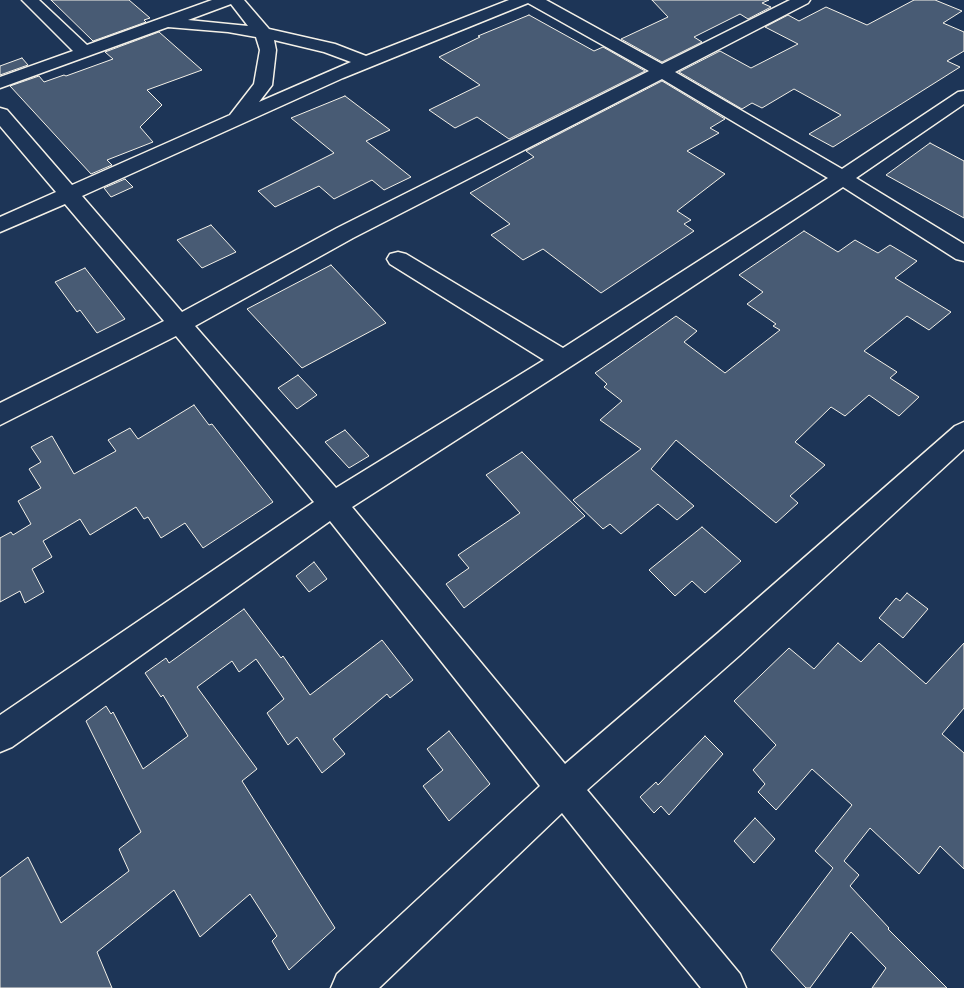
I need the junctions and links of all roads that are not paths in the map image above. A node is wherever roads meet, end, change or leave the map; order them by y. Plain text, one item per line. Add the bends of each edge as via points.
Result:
1 (30, 0) edge
2 (227, 0) edge
3 (236, 0) edge
4 (524, 0) edge
5 (534, 0) edge
6 (789, 2) edge
7 (162, 24) junction
8 (263, 33) junction
9 (84, 52) junction
10 (366, 62) junction
11 (663, 72) junction
12 (0, 83) edge
13 (964, 96) edge
14 (0, 114) edge
15 (237, 119) junction
16 (843, 178) junction
17 (69, 195) junction
18 (0, 225) edge
19 (964, 254) edge
20 (398, 259) dead end
21 (179, 324) junction
22 (563, 360) junction
23 (0, 415) edge
24 (964, 433) edge
25 (333, 504) junction
26 (0, 735) edge
27 (562, 789) junction
28 (351, 988) edge
29 (726, 988) edge

1 - 9 street
2 - 7 street
3 - 8 street
4 - 10 street
5 - 11 street
6 - 11 street
7 - 8 street
7 - 9 street
8 - 10 street via 329,48
8 - 15 street via 268,50 263,85
9 - 12 street
10 - 15 street
11 - 16 street
11 - 21 street via 346,233
13 - 16 street
14 - 17 street
15 - 17 street
16 - 19 street
16 - 22 street
17 - 18 street
17 - 21 street
20 - 22 street
21 - 23 street
21 - 25 street
22 - 25 street
24 - 27 street via 730,644
25 - 26 street
25 - 27 street
27 - 28 street
27 - 29 street

